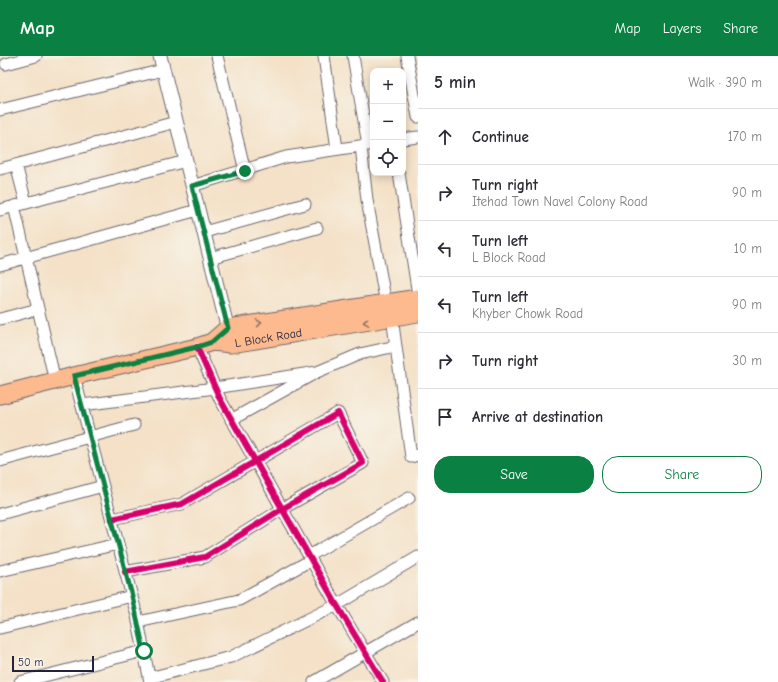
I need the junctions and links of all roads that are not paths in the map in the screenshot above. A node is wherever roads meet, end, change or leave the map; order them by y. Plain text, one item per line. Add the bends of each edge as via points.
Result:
1 (36, 56) edge
2 (160, 56) edge
3 (216, 56) edge
4 (324, 56) edge
5 (353, 56) edge
6 (407, 56) edge
7 (6, 64) dead end
8 (164, 70) junction
9 (0, 110) edge
10 (418, 117) edge
11 (176, 122) junction
12 (418, 137) edge
13 (406, 139) edge
14 (368, 145) edge
15 (337, 149) junction
16 (186, 161) junction
17 (16, 165) junction
18 (0, 169) edge
19 (245, 171) junction
20 (399, 176) edge
21 (192, 186) junction
22 (26, 203) junction
23 (305, 204) dead end
24 (14, 206) junction
25 (0, 210) edge
26 (198, 210) junction
27 (317, 228) dead end
28 (204, 232) junction
29 (26, 258) junction
30 (210, 258) junction
31 (0, 265) edge
32 (418, 295) edge
33 (418, 298) edge
34 (38, 309) junction
35 (389, 310) junction
36 (418, 313) edge
37 (0, 320) edge
38 (230, 336) junction
39 (204, 344) junction
40 (396, 346) junction
41 (317, 372) junction
42 (74, 376) junction
43 (55, 381) junction
44 (215, 388) junction
45 (0, 395) edge
46 (82, 405) junction
47 (232, 420) junction
48 (134, 425) dead end
49 (91, 437) junction
50 (418, 456) edge
51 (0, 461) edge
52 (255, 461) junction
53 (103, 486) junction
54 (410, 498) dead end
55 (282, 509) junction
56 (0, 514) edge
57 (112, 519) junction
58 (118, 544) junction
59 (418, 557) edge
60 (310, 558) junction
61 (0, 570) edge
62 (125, 572) junction
63 (132, 596) junction
64 (337, 605) junction
65 (138, 622) junction
66 (418, 622) edge
67 (0, 628) edge
68 (144, 651) junction
69 (365, 652) junction
70 (150, 680) edge
71 (20, 682) edge
72 (314, 682) edge
73 (383, 682) edge

1 - 7 street
2 - 8 street
3 - 19 street
4 - 15 street
5 - 14 street
6 - 10 street
8 - 9 street
8 - 11 street
11 - 16 street
11 - 17 street
12 - 13 street
14 - 15 street
14 - 35 street via 367,200
15 - 19 street via 286,157
16 - 21 street
16 - 22 street
17 - 18 street
17 - 22 street
19 - 21 street
20 - 32 street
21 - 26 street
22 - 24 street
23 - 28 street
24 - 25 street
24 - 29 street
26 - 28 street
26 - 29 street
27 - 30 street
28 - 30 street
29 - 31 street
29 - 34 street
30 - 38 street
33 - 35 main road, L Block Road
34 - 37 street
34 - 43 street
35 - 36 main road, L Block Road
35 - 38 main road, L Block Road
35 - 40 street
38 - 39 main road, L Block Road
39 - 42 main road, L Block Road
39 - 44 street
40 - 41 street via 360,354
40 - 50 street via 411,457
41 - 44 street
41 - 47 street
42 - 43 main road, L Block Road
42 - 46 street
43 - 45 main road, L Block Road
44 - 46 street
44 - 47 street
46 - 49 street
47 - 52 street
48 - 49 street
49 - 51 street
49 - 53 street
52 - 55 street
52 - 55 street via 338,413 363,463
52 - 57 street via 182,504
53 - 56 street
53 - 57 street
54 - 60 street
55 - 60 street
55 - 62 street via 205,557
57 - 58 street
58 - 61 street
58 - 62 street
59 - 64 street
60 - 64 street
60 - 65 street via 239,600
62 - 63 street
63 - 65 street
63 - 67 street
64 - 69 street
64 - 70 street via 231,657
65 - 68 street
66 - 69 street
68 - 70 street
68 - 71 street
69 - 72 street
69 - 73 street

